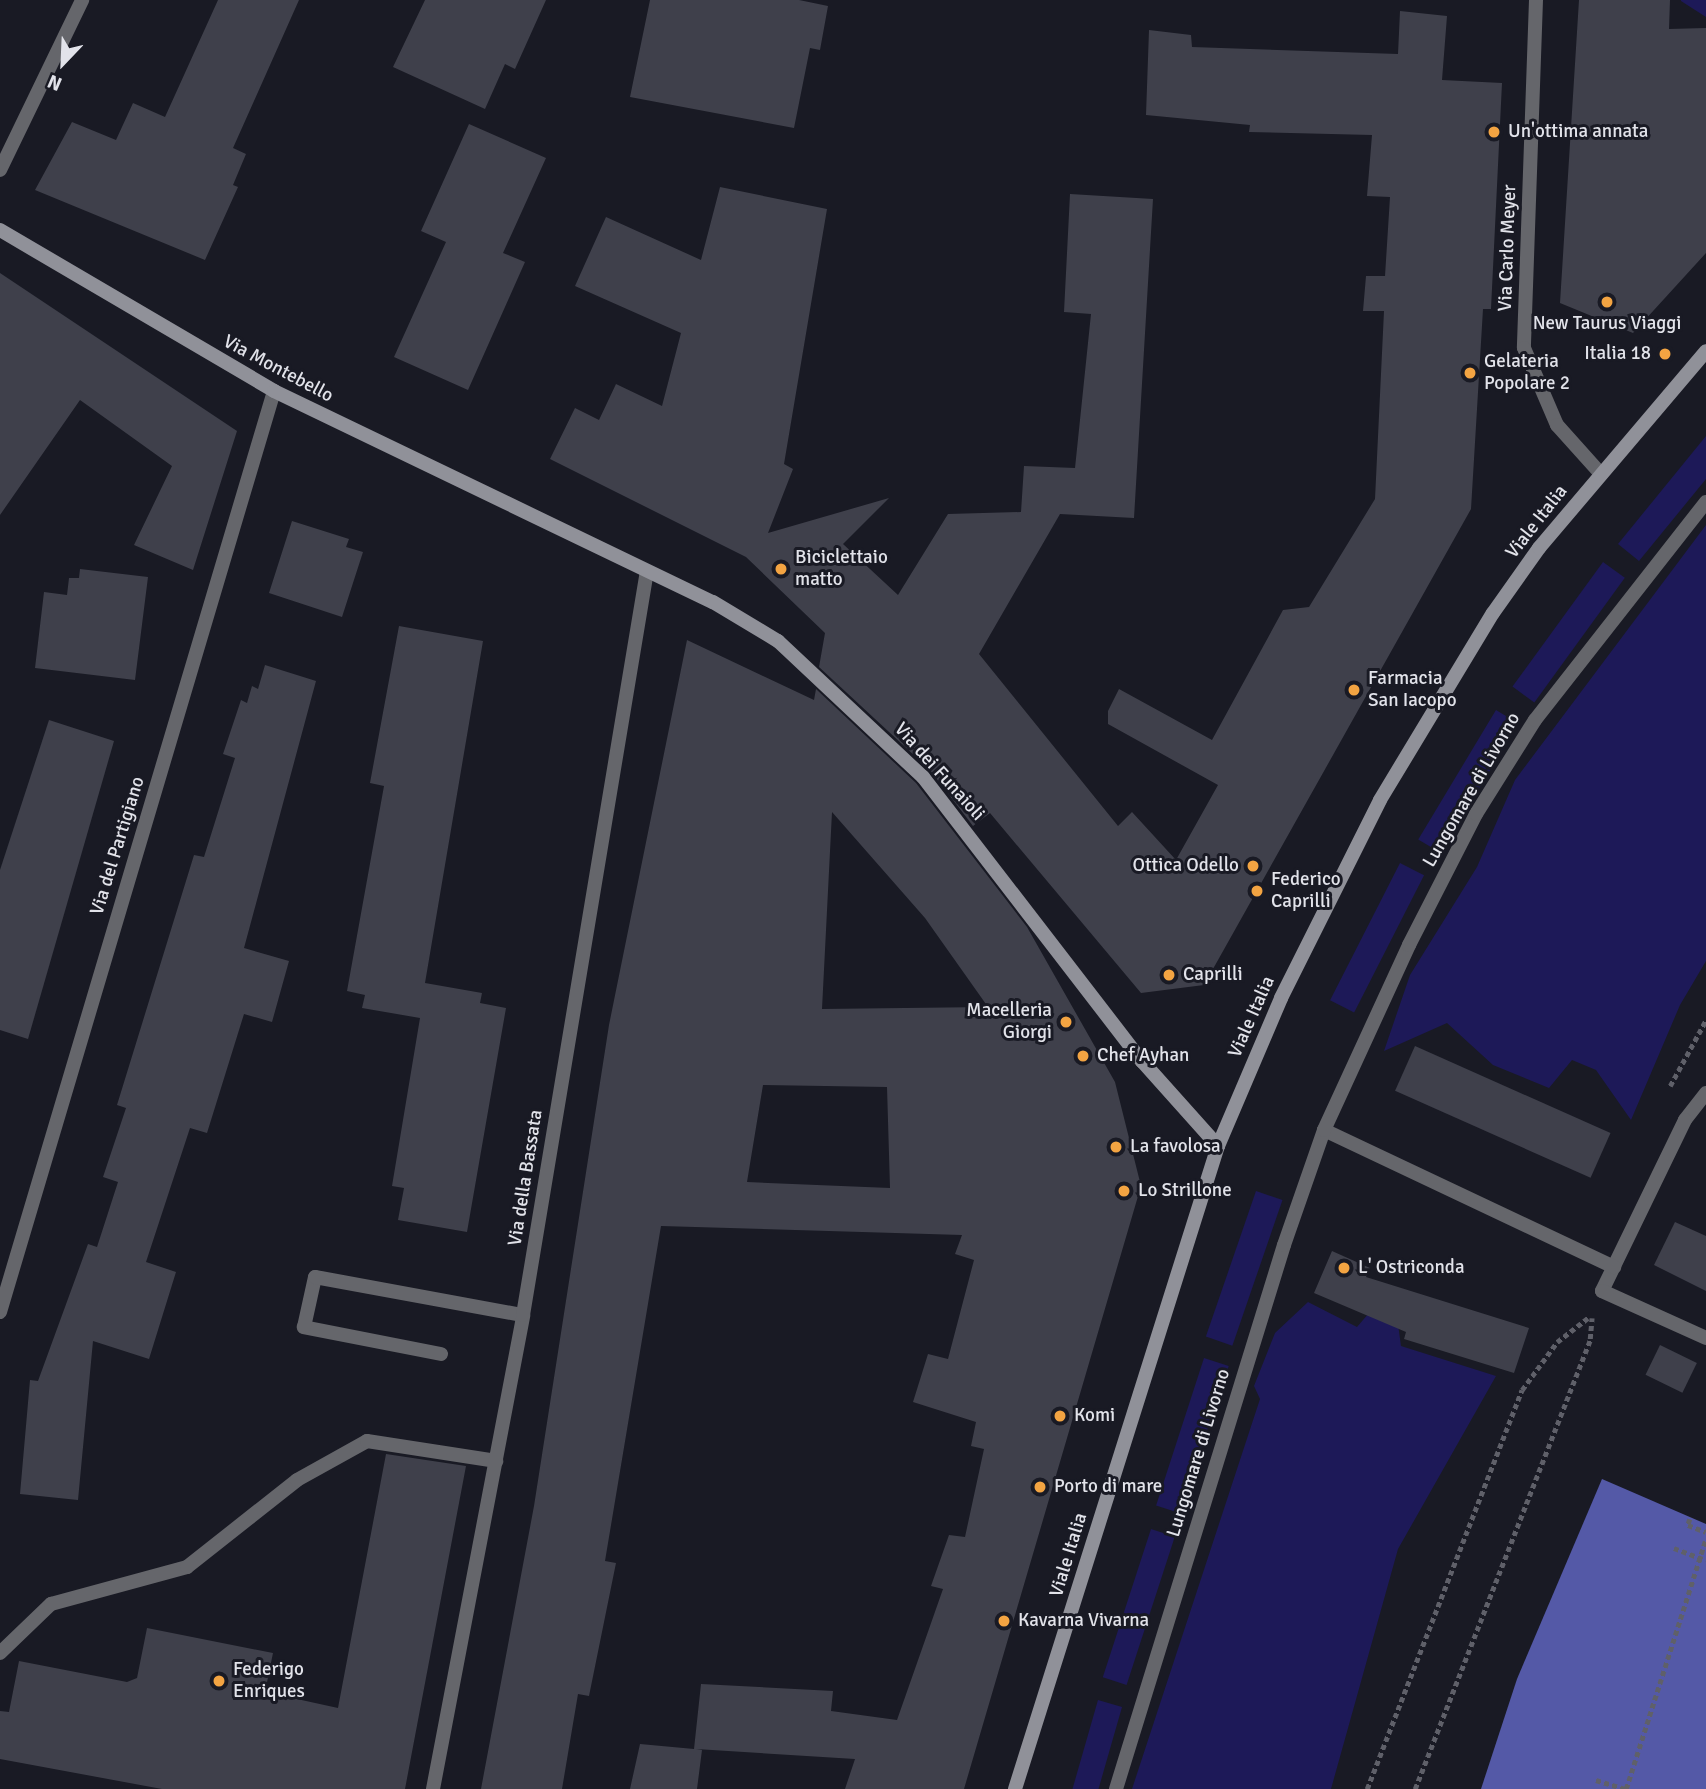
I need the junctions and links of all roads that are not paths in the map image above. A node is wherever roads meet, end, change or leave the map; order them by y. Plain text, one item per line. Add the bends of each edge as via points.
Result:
1 (82, 0) edge
2 (1536, 0) edge
3 (0, 170) edge
4 (0, 230) edge
5 (1706, 351) edge
6 (274, 391) junction
7 (1601, 474) junction
8 (1706, 502) edge
9 (548, 524) joint
10 (647, 571) junction
11 (1706, 1093) edge
12 (1324, 1130) junction
13 (1218, 1146) junction
14 (1614, 1267) junction
15 (0, 1312) edge
16 (523, 1315) junction
17 (1706, 1338) edge
18 (441, 1354) dead end
19 (495, 1461) junction
20 (0, 1653) edge
21 (433, 1789) edge
22 (1015, 1789) edge
23 (1116, 1789) edge

1 - 3 street
2 - 7 street, Via Carlo Meyer via 1524,348 1557,425
4 - 6 main road, Via Montebello
5 - 7 main road, Viale Italia
6 - 9 main road, Via Montebello
6 - 15 street, Via del Partigiano
7 - 13 main road, Viale Italia via 1493,613 1380,800 1281,998
8 - 12 street, Lungomare di Livorno via 1511,756 1420,922
9 - 10 main road, Via dei Funaioli
10 - 13 main road, Via dei Funaioli via 778,641 923,777 1142,1061
10 - 16 street, Via della Bassata
11 - 14 street via 1685,1120
12 - 14 street
12 - 23 street, Lungomare di Livorno
13 - 22 main road, Viale Italia
14 - 17 street via 1602,1291
16 - 18 street via 315,1277 304,1326
16 - 19 street, Via della Bassata
19 - 20 street via 367,1441 297,1480 187,1567 51,1604
19 - 21 street, Via della Bassata

